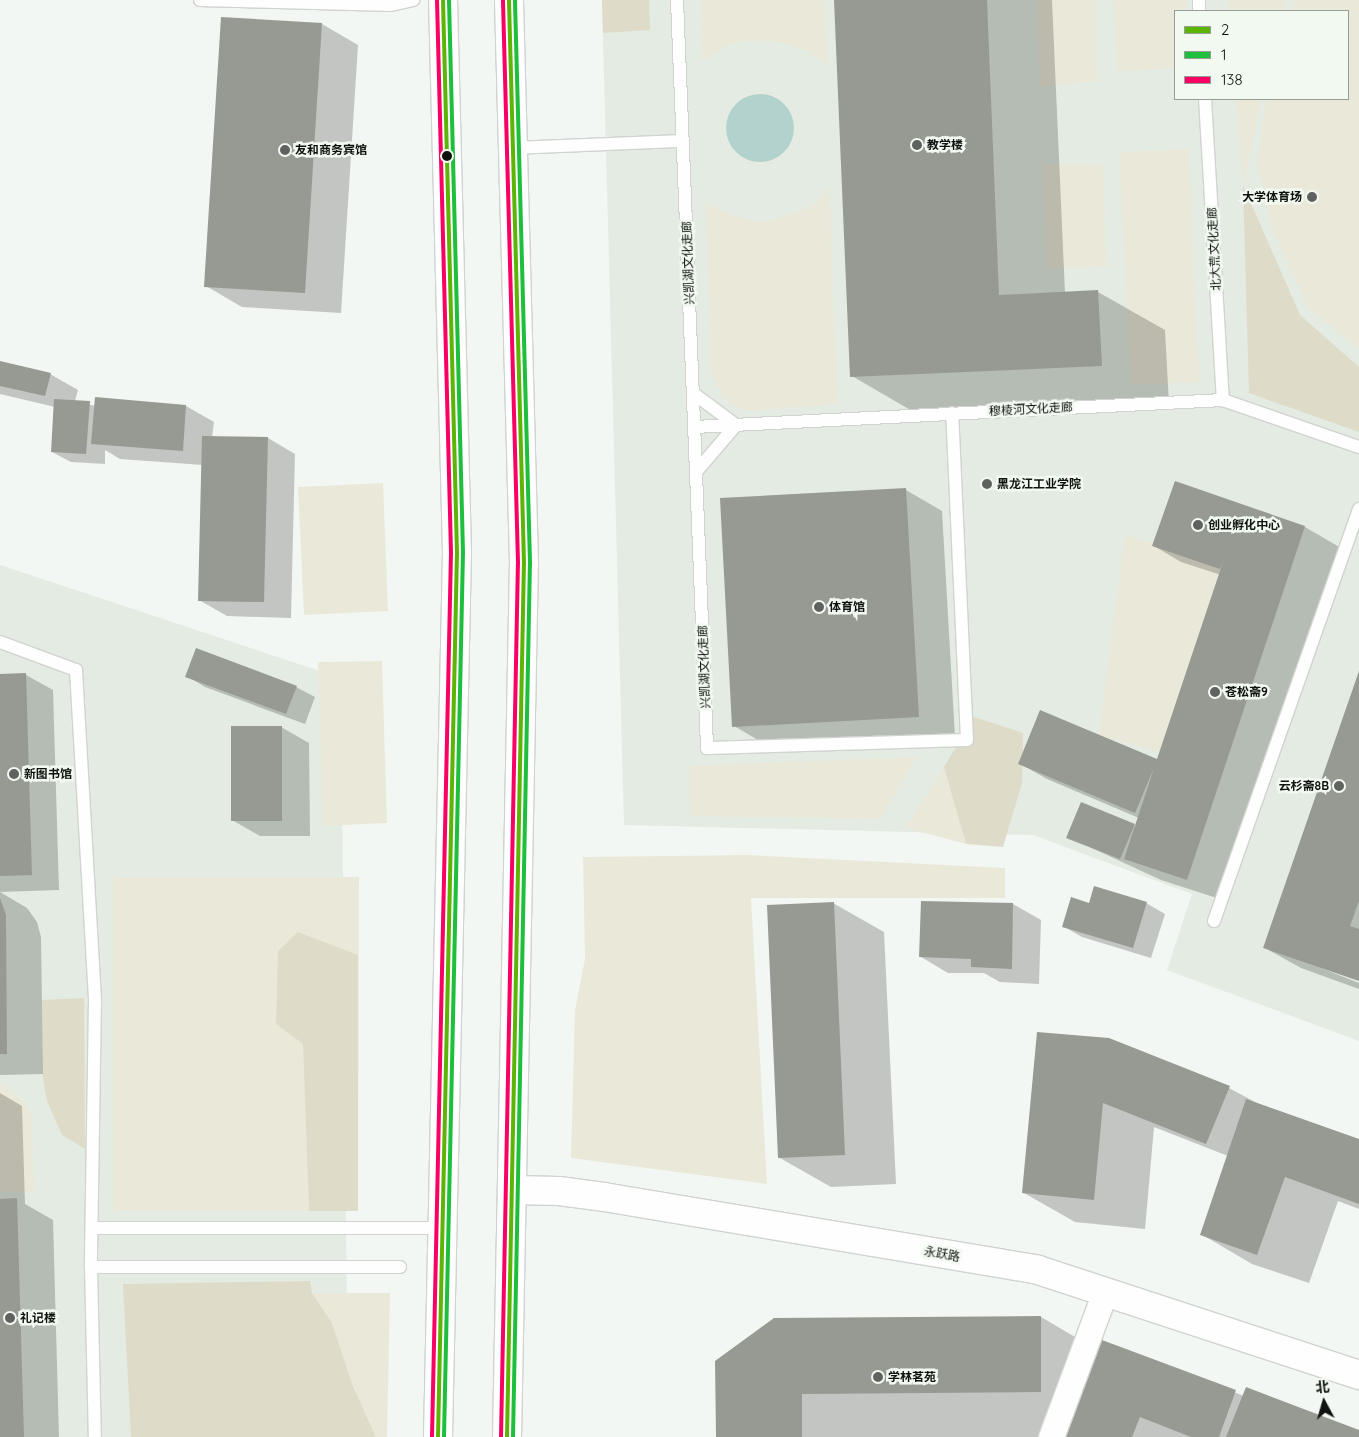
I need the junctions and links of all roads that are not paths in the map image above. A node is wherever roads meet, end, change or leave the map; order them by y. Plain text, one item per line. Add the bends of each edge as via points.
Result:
1 (200, 0) edge
2 (413, 0) edge
3 (443, 0) edge
4 (509, 0) edge
5 (677, 0) edge
6 (1205, 100) edge
7 (683, 141) junction
8 (513, 148) junction
9 (693, 392) junction
10 (1223, 400) junction
11 (952, 413) junction
12 (736, 425) junction
13 (694, 426) junction
14 (1359, 447) edge
15 (696, 472) junction
16 (1359, 509) edge
17 (0, 642) edge
18 (1214, 921) dead end
19 (512, 1190) junction
20 (92, 1228) junction
21 (442, 1228) junction
22 (91, 1267) junction
23 (400, 1267) dead end
24 (1105, 1292) junction
25 (1359, 1375) edge
26 (94, 1436) edge
27 (438, 1437) edge
28 (507, 1437) edge
29 (1051, 1437) edge

1 - 2 lane via 391,4
3 - 21 main road via 457,554
4 - 8 main road
5 - 7 lane, 兴凯湖文化走廊
6 - 10 lane, 北大荒文化走廊
7 - 8 lane
7 - 9 lane, 兴凯湖文化走廊
8 - 19 main road via 524,563
9 - 12 lane
9 - 13 lane, 兴凯湖文化走廊
10 - 11 lane, 穆棱河文化走廊
10 - 14 lane, 穆棱河文化走廊
11 - 12 lane, 穆棱河文化走廊
11 - 15 lane, 兴凯湖文化走廊 via 967,740 707,748
12 - 13 lane, 穆棱河文化走廊
12 - 15 lane
13 - 15 lane, 兴凯湖文化走廊
16 - 18 lane
17 - 20 lane via 76,670 95,1000
19 - 24 main road, 永跃路 via 595,1196 1018,1266
19 - 28 main road
20 - 21 lane
20 - 22 lane
21 - 27 main road
22 - 23 lane
22 - 26 lane
24 - 25 main road, 永跃路
24 - 29 street

